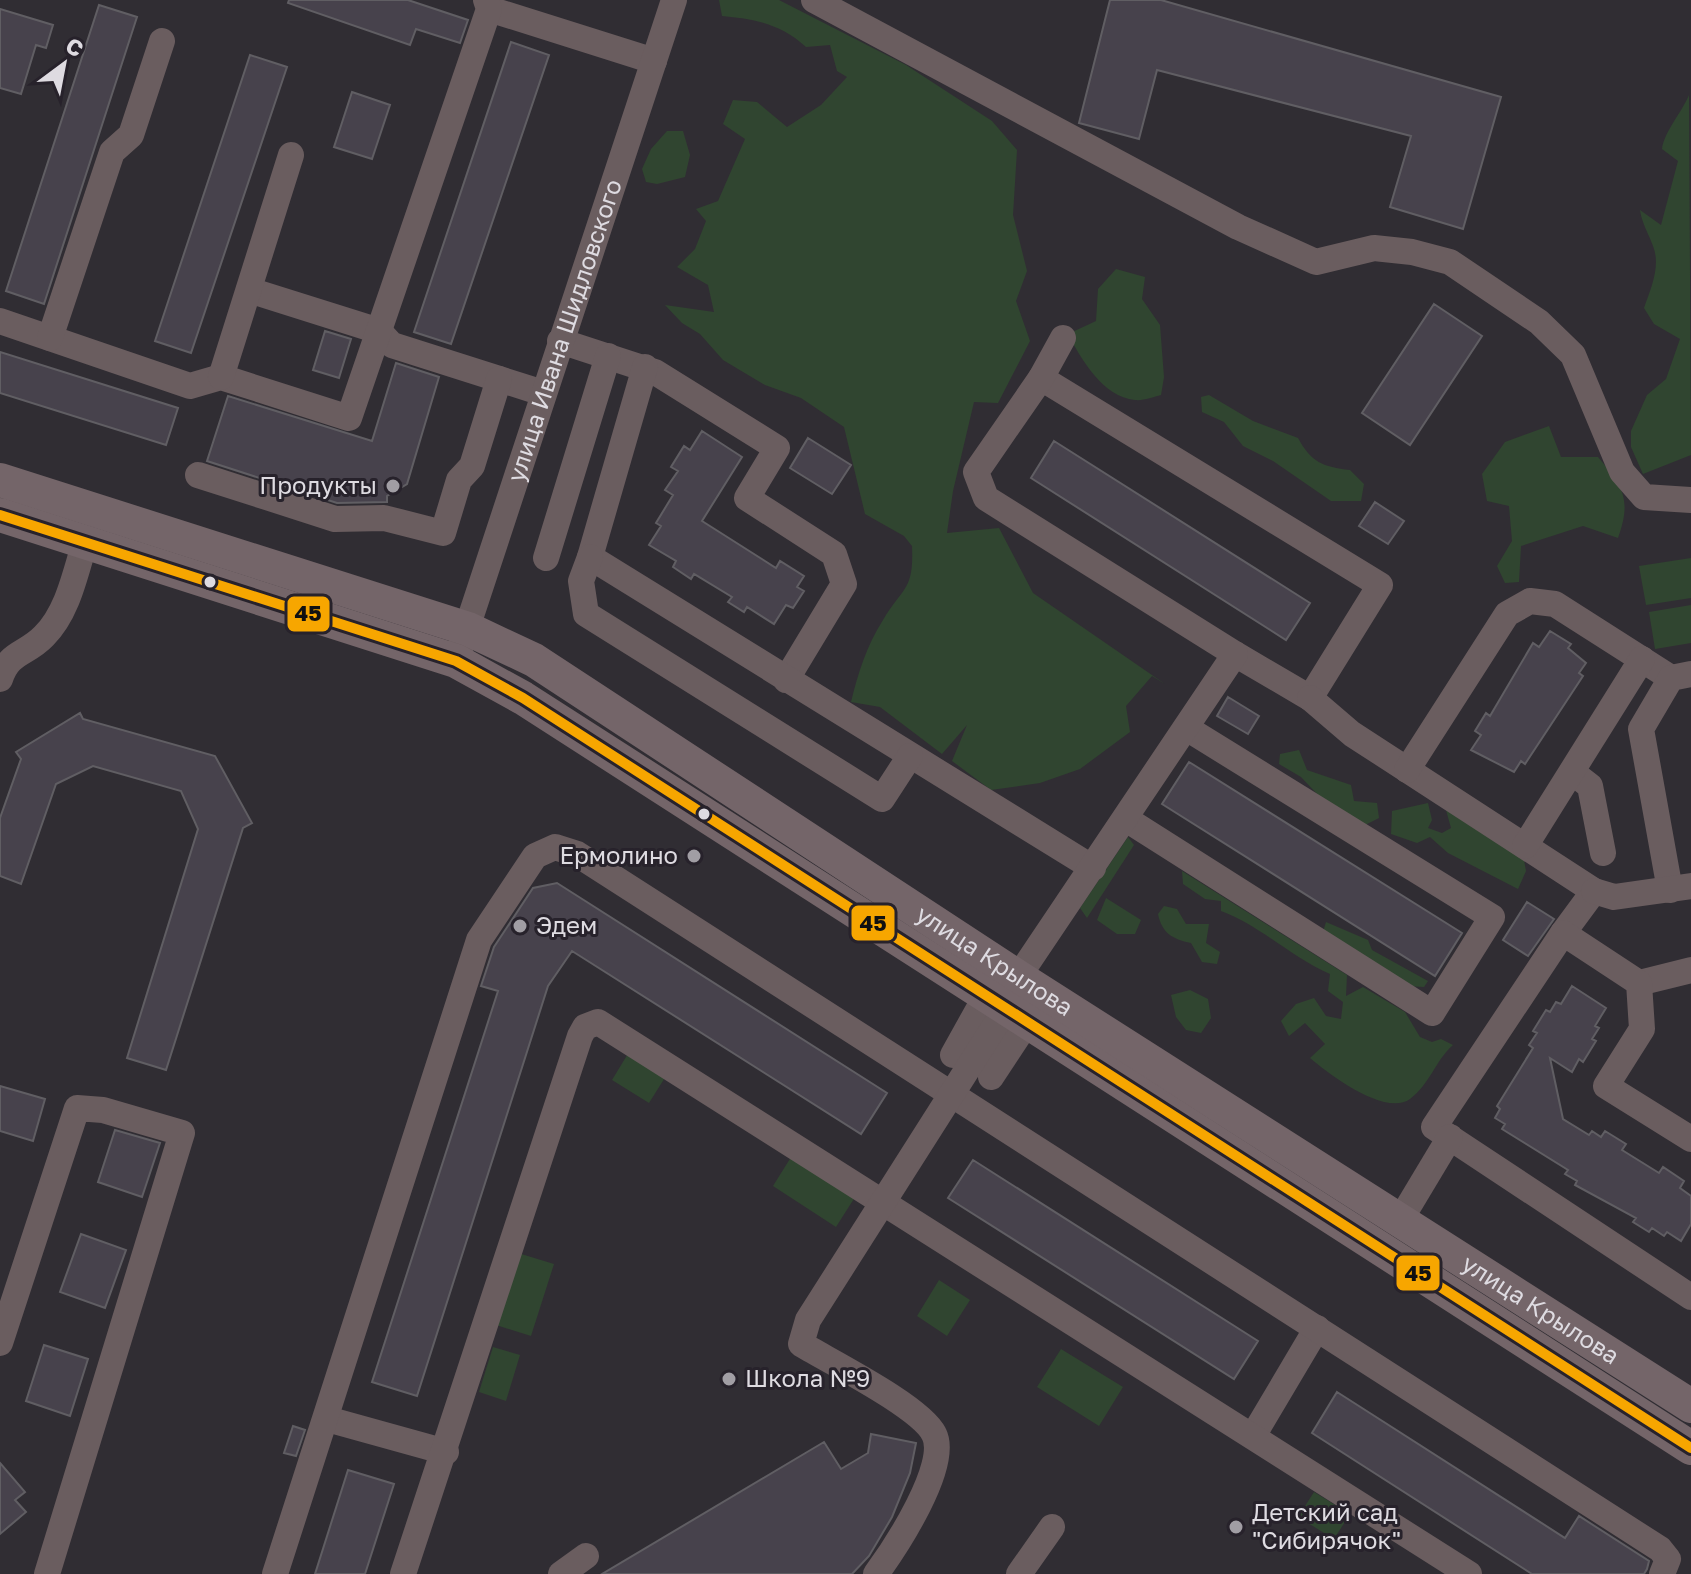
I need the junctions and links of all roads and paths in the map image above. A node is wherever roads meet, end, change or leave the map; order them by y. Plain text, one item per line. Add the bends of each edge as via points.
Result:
1 (674, 0) edge
2 (814, 0) edge
3 (488, 5) edge
4 (162, 41) dead end
5 (654, 61) junction
6 (291, 155) dead end
7 (249, 290) junction
8 (0, 321) edge
9 (379, 331) junction
10 (50, 338) junction
11 (1063, 338) dead end
12 (560, 341) junction
13 (608, 356) junction
14 (645, 367) junction
15 (221, 377) junction
16 (1041, 378) junction
17 (499, 379) junction
18 (543, 393) junction
19 (198, 475) dead end
20 (0, 480) edge
21 (1691, 500) edge
22 (0, 515) edge
23 (85, 542) junction
24 (590, 557) junction
25 (546, 558) dead end
26 (468, 629) junction
27 (1235, 654) junction
28 (1642, 659) junction
29 (456, 661) junction
30 (1681, 676) edge
31 (0, 679) edge
32 (786, 680) junction
33 (1310, 698) junction
34 (1188, 729) junction
35 (910, 756) junction
36 (1407, 770) junction
37 (1572, 772) junction
38 (1126, 819) junction
39 (1525, 846) junction
40 (1603, 853) dead end
41 (1093, 868) junction
42 (1680, 888) edge
43 (1594, 891) junction
44 (1563, 933) junction
45 (1691, 970) edge
46 (1639, 983) junction
47 (1010, 1000) junction
48 (953, 1055) dead end
49 (991, 1077) dead end
50 (952, 1094) junction
51 (1450, 1137) junction
52 (1691, 1139) edge
53 (884, 1201) junction
54 (1399, 1222) junction
55 (1691, 1297) edge
56 (6, 1301) edge
57 (1317, 1328) junction
58 (0, 1343) edge
59 (1691, 1406) edge
60 (327, 1419) junction
61 (1253, 1436) junction
62 (1691, 1448) edge
63 (446, 1452) junction
64 (1052, 1527) dead end
65 (586, 1556) dead end
66 (1462, 1572) edge
67 (47, 1574) edge
68 (275, 1574) edge
69 (403, 1574) edge
70 (561, 1574) edge
71 (876, 1574) edge
72 (1019, 1574) edge
73 (1662, 1574) edge

1 - 5 street, улица Ивана Шидловского
2 - 21 street via 1238,227 1316,262 1374,248 1450,262 1539,322 1573,355 1622,472 1644,497
3 - 5 street
3 - 9 street
4 - 10 street via 131,135 112,152
5 - 12 street, улица Ивана Шидловского
6 - 7 street
7 - 9 street
7 - 15 street
8 - 10 street
9 - 15 street via 349,418
9 - 17 street via 392,345
10 - 15 street via 190,386
11 - 16 street
12 - 13 street
12 - 18 street, улица Ивана Шидловского
13 - 14 street
13 - 25 street
14 - 24 street
14 - 32 street via 777,448 747,498 834,554 844,584
16 - 27 street via 976,472 986,498
16 - 33 street via 1380,585
17 - 18 street
17 - 19 street via 472,466 459,480 443,533 384,518 335,519
18 - 26 street, улица Ивана Шидловского
20 - 26 main road, улица Крылова
22 - 23 main road, улица Крылова
23 - 29 main road, улица Крылова
23 - 31 street via 66,604 44,636 5,662
24 - 32 street
24 - 35 street via 581,581 586,614 882,799
26 - 29 street, улица Ивана Шидловского
26 - 47 main road, улица Крылова via 534,660
27 - 33 street
27 - 34 street
28 - 30 street
28 - 36 street via 1555,604 1530,601 1507,614
28 - 37 street
29 - 47 main road, улица Крылова
30 - 42 street via 1641,729
32 - 35 street
33 - 36 street
34 - 38 street
34 - 38 street via 1492,917 1432,1013
35 - 41 street
36 - 39 street
37 - 39 street
37 - 40 street via 1590,786
38 - 41 street
39 - 43 street
41 - 47 street
42 - 43 street via 1614,897
43 - 44 street
44 - 46 street
44 - 51 street via 1434,1127
45 - 46 street
46 - 52 street via 1642,1029 1606,1086
47 - 48 street
47 - 49 street
47 - 50 street
47 - 54 main road, улица Крылова
47 - 62 main road, улица Крылова
50 - 53 street
50 - 57 street
50 - 60 street via 577,854 565,848 544,850 479,940
51 - 54 street
51 - 55 street
53 - 61 street
53 - 63 street via 604,1023 590,1023 580,1036
53 - 71 street via 808,1320 801,1344 920,1416 935,1435 938,1451 921,1498 900,1542
54 - 59 main road, улица Крылова
56 - 58 street
56 - 67 street via 77,1108 103,1110 182,1133
57 - 61 street
57 - 73 street via 1660,1549 1668,1559
60 - 63 street
60 - 68 street
61 - 66 street
63 - 69 street
64 - 72 street
65 - 70 street

